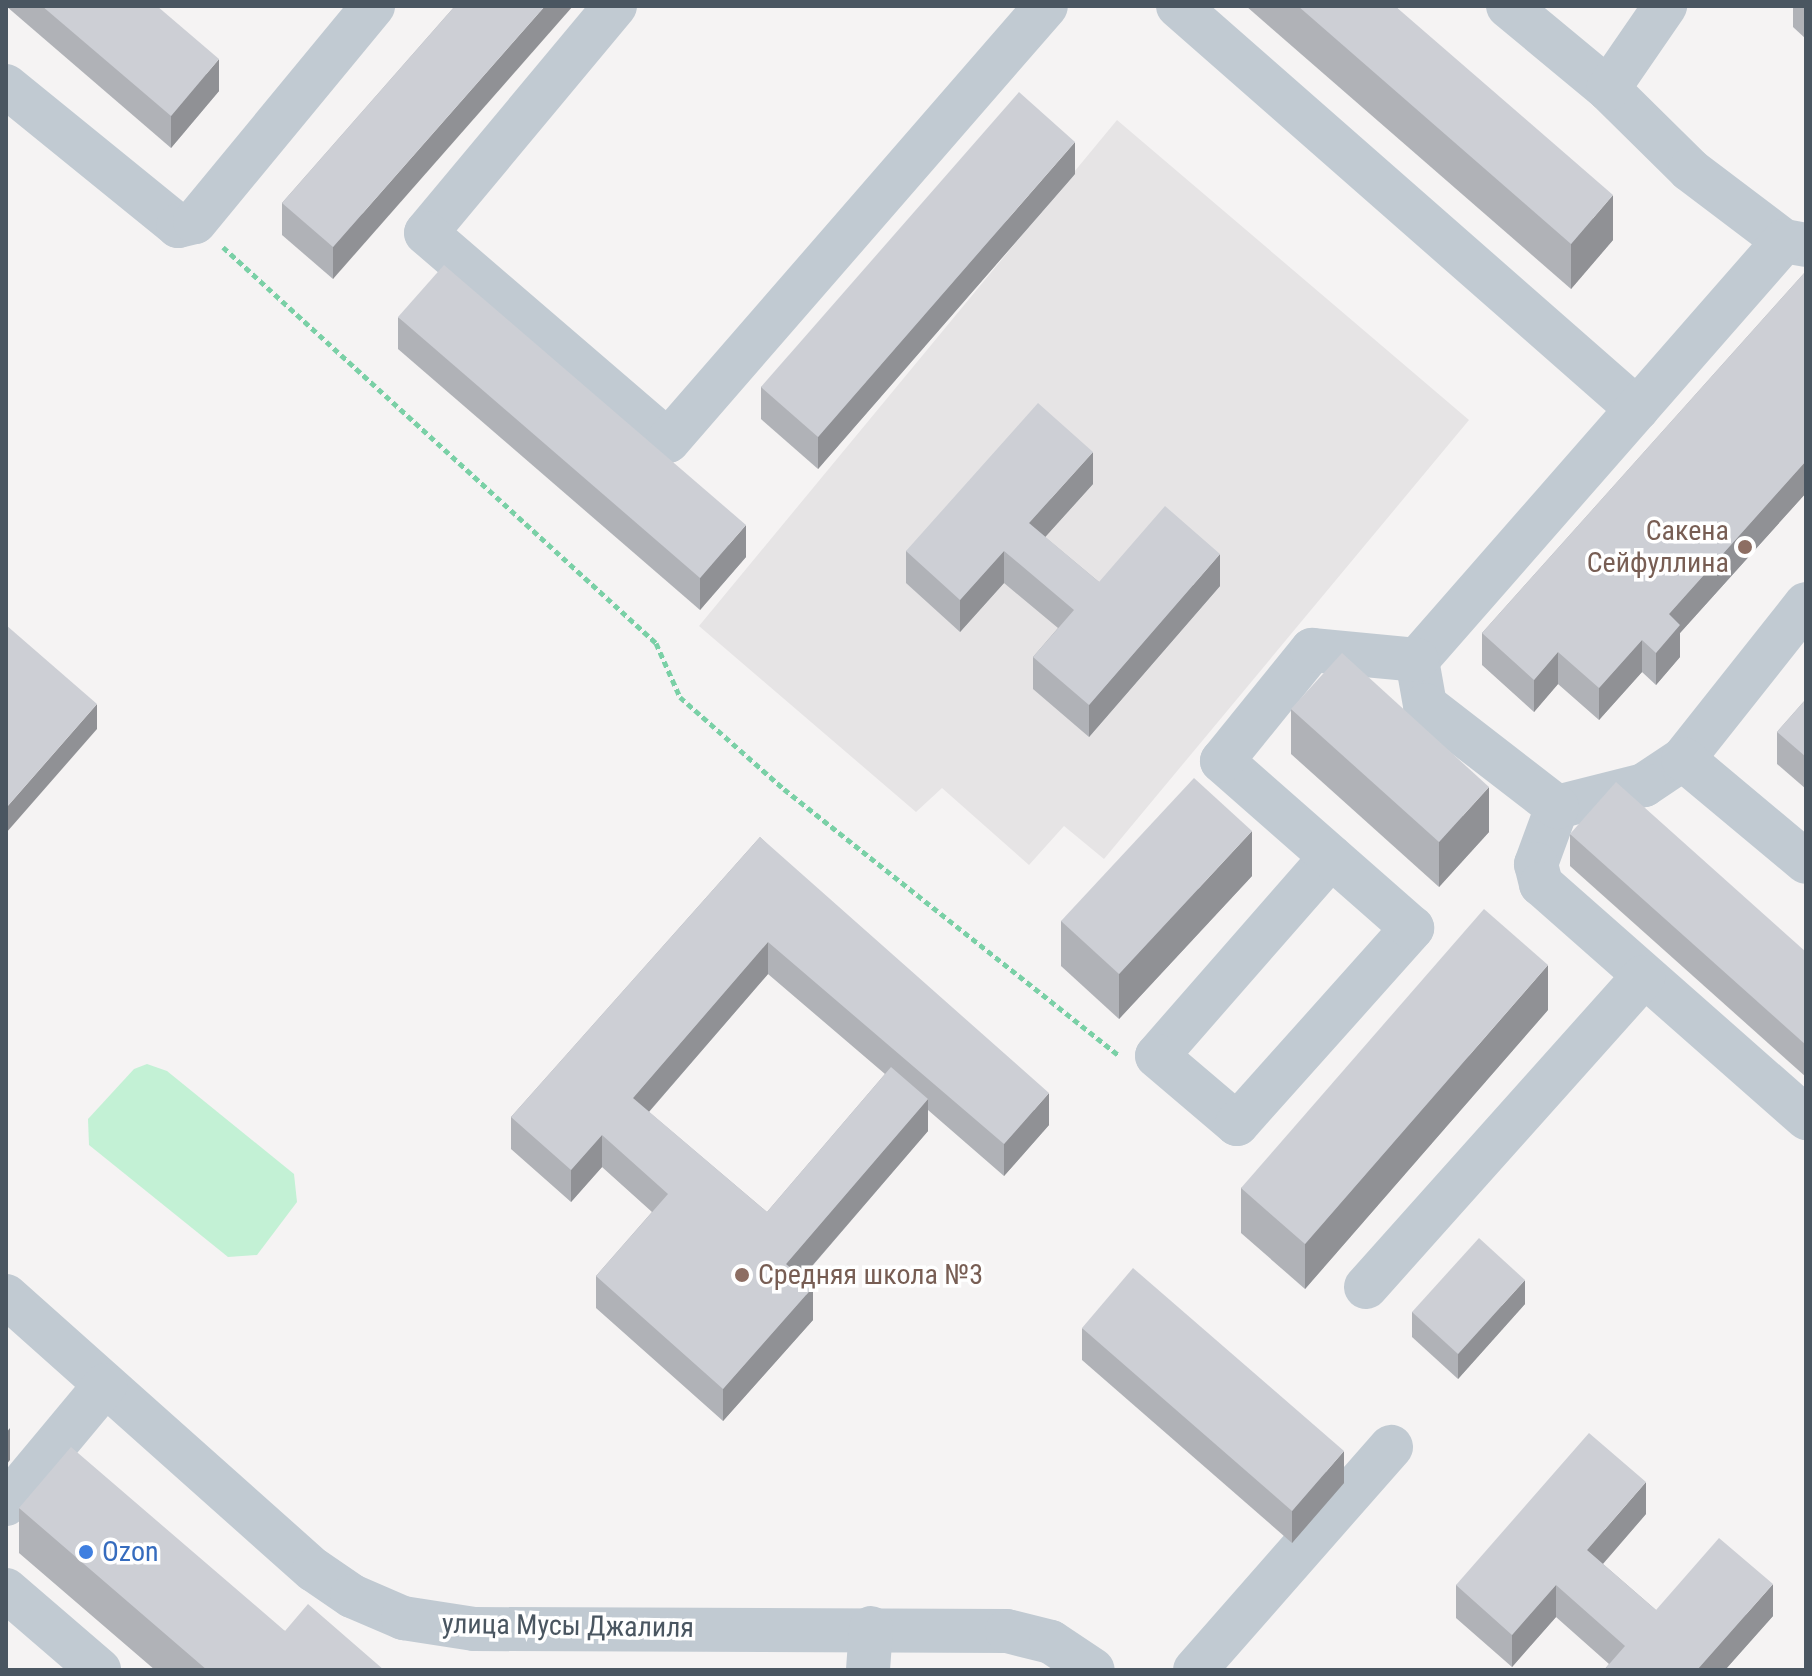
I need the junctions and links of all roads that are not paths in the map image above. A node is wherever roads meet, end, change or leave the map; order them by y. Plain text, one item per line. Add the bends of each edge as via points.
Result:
1 (373, 6) edge
2 (615, 6) edge
3 (1046, 6) edge
4 (1178, 6) edge
5 (1508, 6) edge
6 (1665, 6) edge
7 (6, 86) edge
8 (1608, 89) junction
9 (1795, 243) edge
10 (1637, 409) junction
11 (1801, 622) edge
12 (1417, 660) junction
13 (1683, 759) junction
14 (1557, 807) junction
15 (1331, 857) junction
16 (1806, 862) edge
17 (1643, 977) junction
18 (1806, 1118) edge
19 (1366, 1287) dead end
20 (6, 1296) edge
21 (105, 1385) junction
22 (1391, 1447) dead end
23 (6, 1504) edge
24 (6, 1590) edge
25 (870, 1649) edge
26 (99, 1670) edge
27 (1093, 1670) edge
28 (1195, 1670) edge

1 - 7 street via 195,222 178,226
2 - 3 street via 426,233 668,441
4 - 10 street
5 - 8 street
6 - 8 street
8 - 9 street via 1690,170
9 - 10 street
10 - 12 street
11 - 13 street
12 - 14 street via 1425,705
12 - 15 street via 1312,650 1222,761
13 - 14 street via 1644,785
13 - 16 street
14 - 17 street via 1536,864 1541,884
15 - 15 street via 1412,928 1237,1124 1157,1056
17 - 18 street
17 - 19 street
20 - 21 street, улица Мусы Джалиля
21 - 23 street
21 - 25 street, улица Мусы Джалиля via 314,1570 352,1596 403,1618 474,1629
22 - 28 street
24 - 26 street
25 - 27 street, улица Мусы Джалиля via 1007,1631 1051,1642

